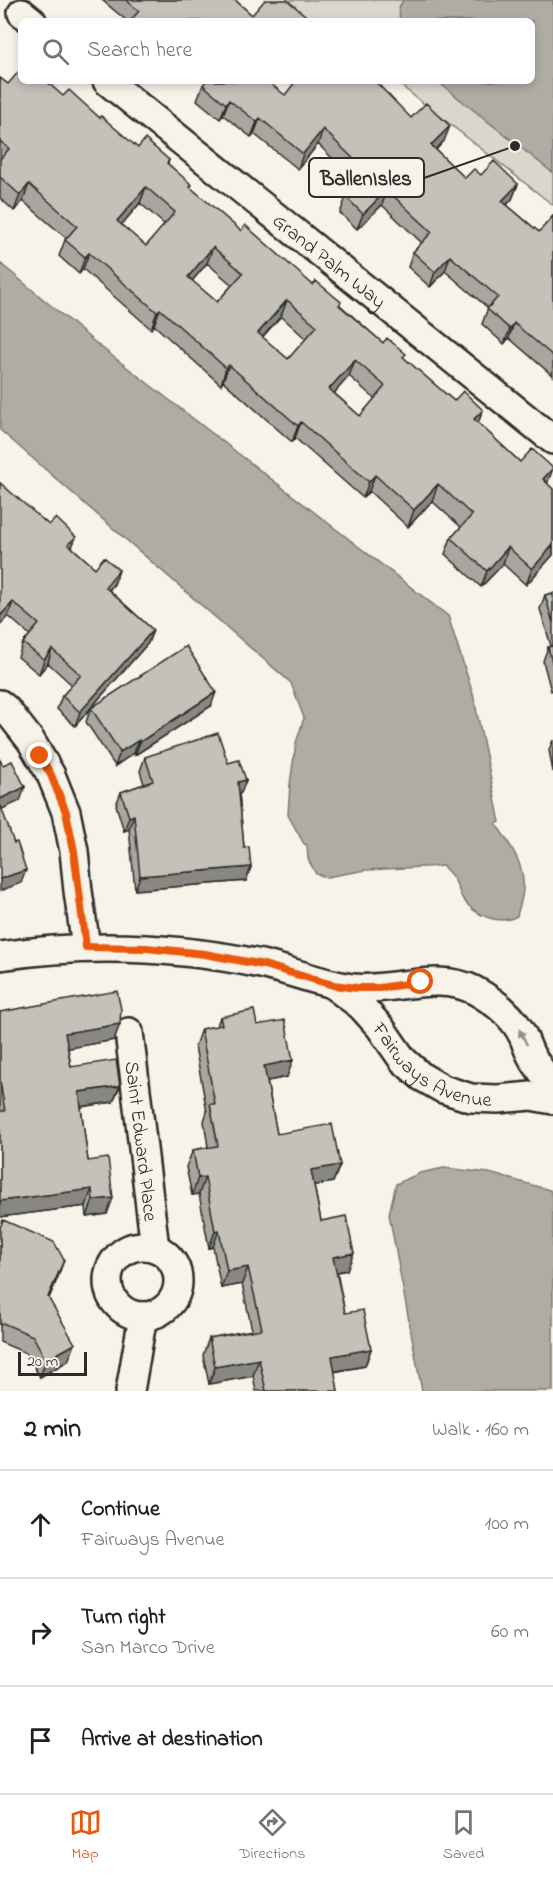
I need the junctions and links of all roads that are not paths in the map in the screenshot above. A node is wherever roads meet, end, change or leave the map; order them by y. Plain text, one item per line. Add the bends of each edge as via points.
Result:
1 (110, 84) edge
2 (553, 440) edge
3 (0, 704) edge
4 (86, 947) junction
5 (0, 956) edge
6 (333, 985) junction
7 (129, 1032) dead end
8 (553, 1086) edge
9 (553, 1100) edge
10 (155, 1248) junction
11 (143, 1316) junction
12 (130, 1391) edge

1 - 2 street, Grand Palm Way
3 - 4 street via 31,741 66,812
4 - 5 street, Fairways Avenue
4 - 6 street, Fairways Avenue via 205,954 264,965
8 -> 6 street, Fairways Avenue via 510,1016 471,989 446,982 379,988
6 - 9 street, Fairways Avenue via 380,1027 403,1060 443,1089 471,1098 531,1096
7 - 10 street, Saint Edward Place
10 - 11 street, Saint Edward Place via 173,1264 178,1275 177,1288 165,1309
10 - 11 street, Saint Edward Place via 131,1248 114,1261 109,1271 110,1293 115,1302 123,1310
11 - 12 street

